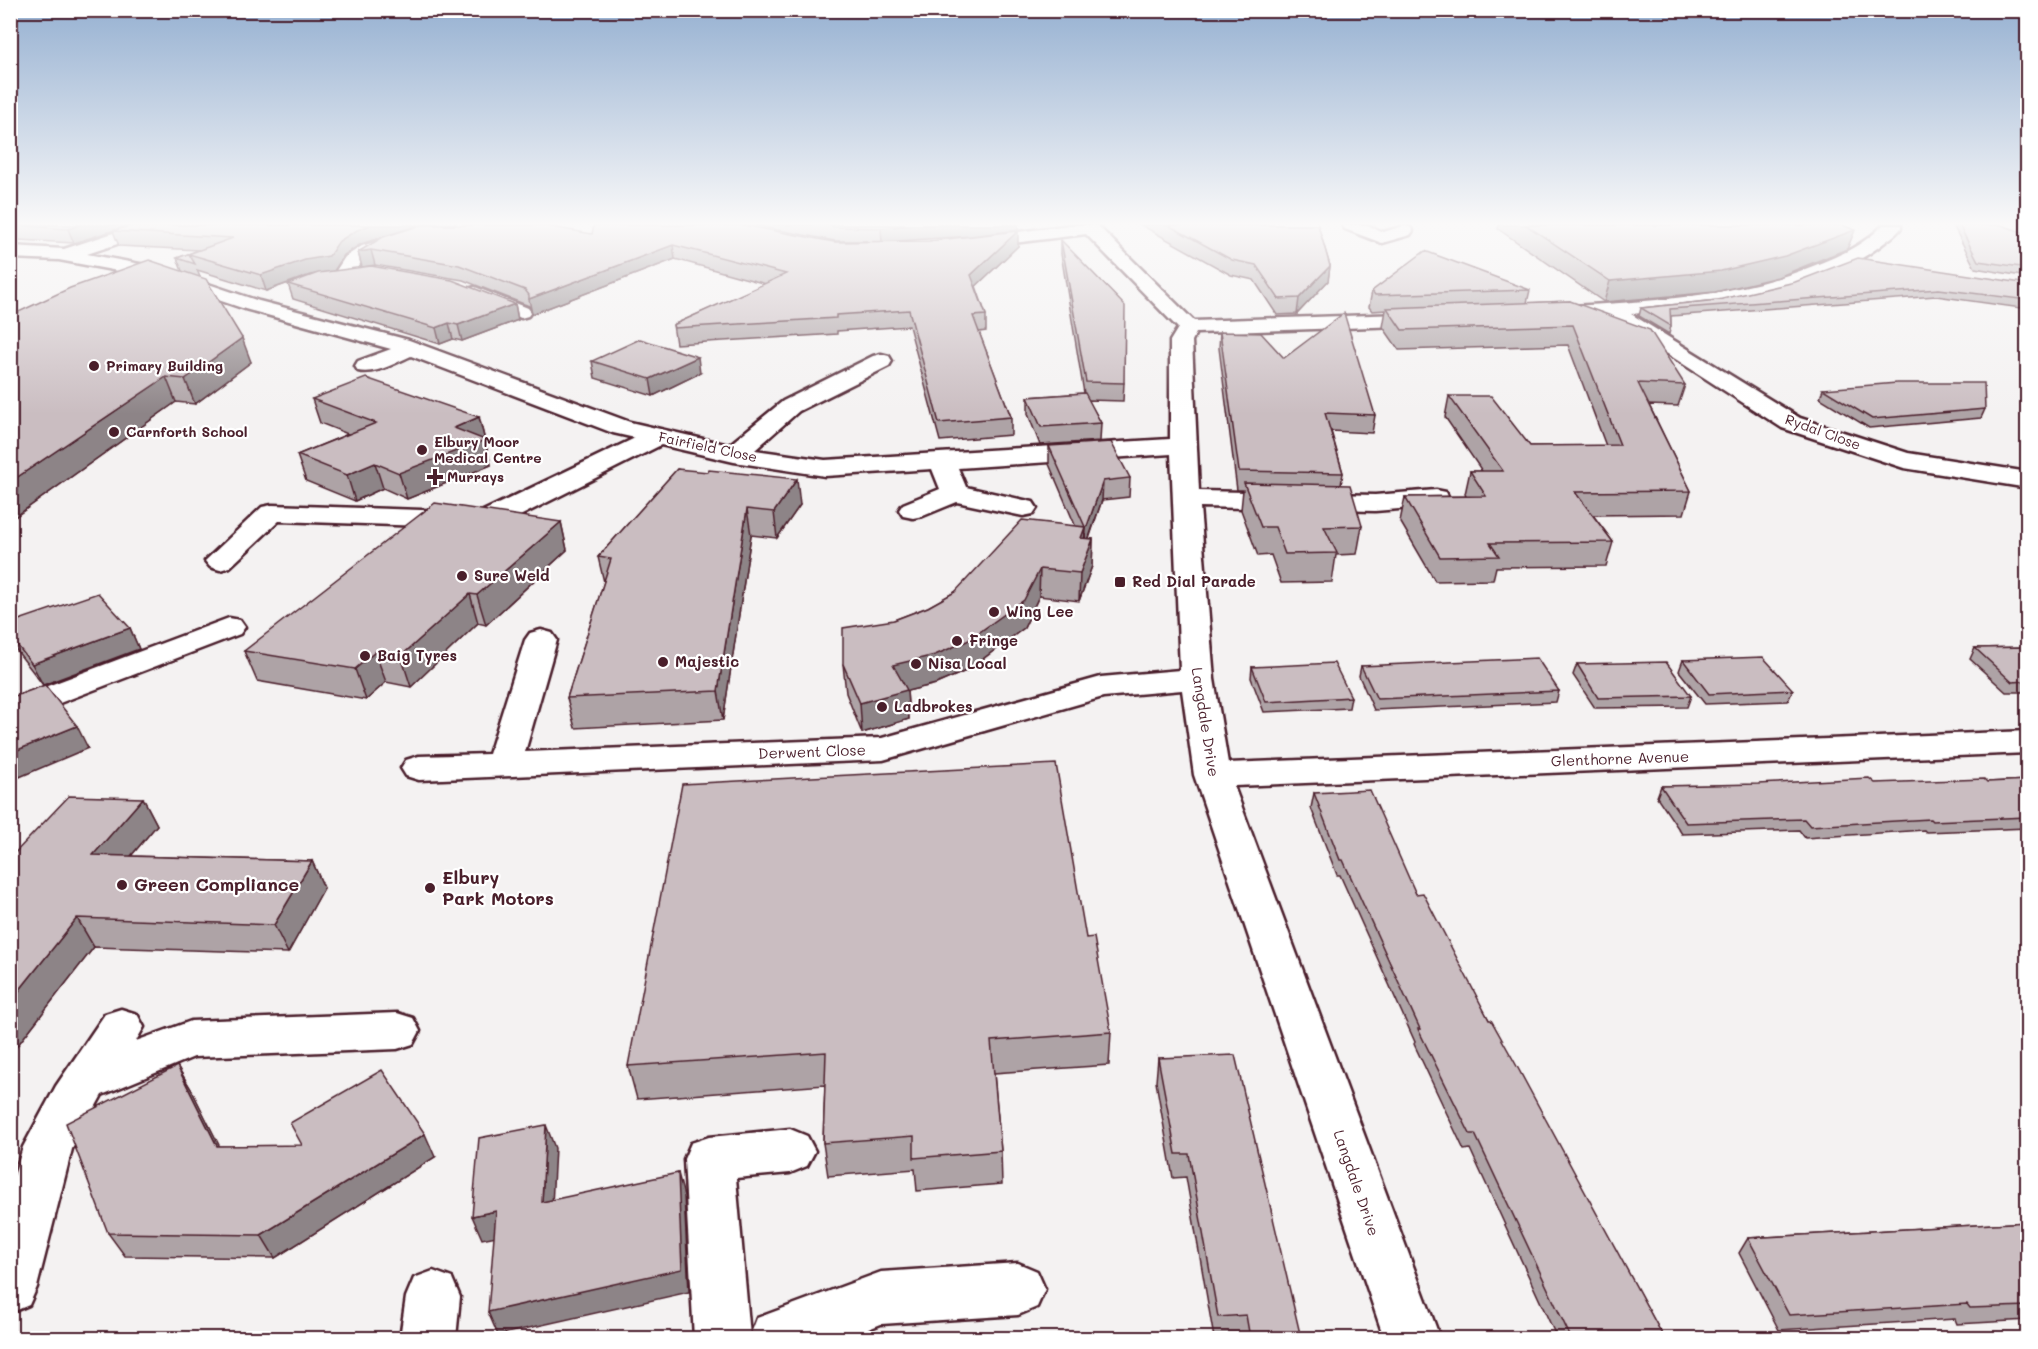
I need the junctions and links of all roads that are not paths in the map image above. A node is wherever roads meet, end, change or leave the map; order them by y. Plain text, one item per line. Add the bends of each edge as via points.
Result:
1 (201, 288) edge
2 (462, 288) edge
3 (1149, 288) edge
4 (1768, 288) edge
5 (285, 293) dead end
6 (252, 305) junction
7 (1611, 310) junction
8 (521, 312) edge
9 (1529, 314) edge
10 (1447, 318) edge
11 (1188, 327) junction
12 (411, 349) junction
13 (881, 361) dead end
14 (366, 366) dead end
15 (657, 436) junction
16 (1183, 446) junction
17 (734, 454) junction
18 (942, 461) junction
19 (2028, 480) edge
20 (955, 494) junction
21 (1436, 498) edge
22 (1187, 499) junction
23 (1023, 508) dead end
24 (913, 510) dead end
25 (220, 561) dead end
26 (229, 627) dead end
27 (541, 640) dead end
28 (1197, 679) junction
29 (10, 712) edge
30 (2028, 742) edge
31 (504, 764) junction
32 (419, 768) dead end
33 (1212, 775) junction
34 (121, 1027) dead end
35 (397, 1031) dead end
36 (86, 1081) junction
37 (790, 1151) dead end
38 (10, 1287) edge
39 (1018, 1289) dead end
40 (722, 1338) edge
41 (777, 1338) edge
42 (1412, 1338) edge

1 - 6 street, Fairfield Close
2 - 8 street
3 - 11 street
4 - 7 street via 1715,300
5 - 6 street
6 - 12 street, Fairfield Close
7 - 9 street
7 - 19 street, Rydal Close via 1791,423 1904,460
10 - 11 street
11 - 16 street, Langdale Drive via 1181,341
12 - 14 street
12 - 15 street, Fairfield Close via 622,429
13 - 17 street via 791,406
15 - 17 street, Fairfield Close
15 - 25 street via 498,516 481,520 272,513
16 - 18 street, Fairfield Close
16 - 22 street, Langdale Drive
17 - 18 street, Fairfield Close via 825,468
18 - 20 street
20 - 23 street
20 - 24 street
21 - 22 street via 1375,503
22 - 28 street, Langdale Drive
26 - 29 street
27 - 31 street
28 - 31 street, Derwent Close via 1101,687 883,749
28 - 33 street, Langdale Drive
30 - 33 street, Glenthorne Avenue
31 - 32 street, Derwent Close
33 - 42 street, Langdale Drive
34 - 36 street
35 - 36 street via 191,1039
36 - 38 street via 48,1147
37 - 40 street via 709,1159
39 - 41 street via 881,1298

